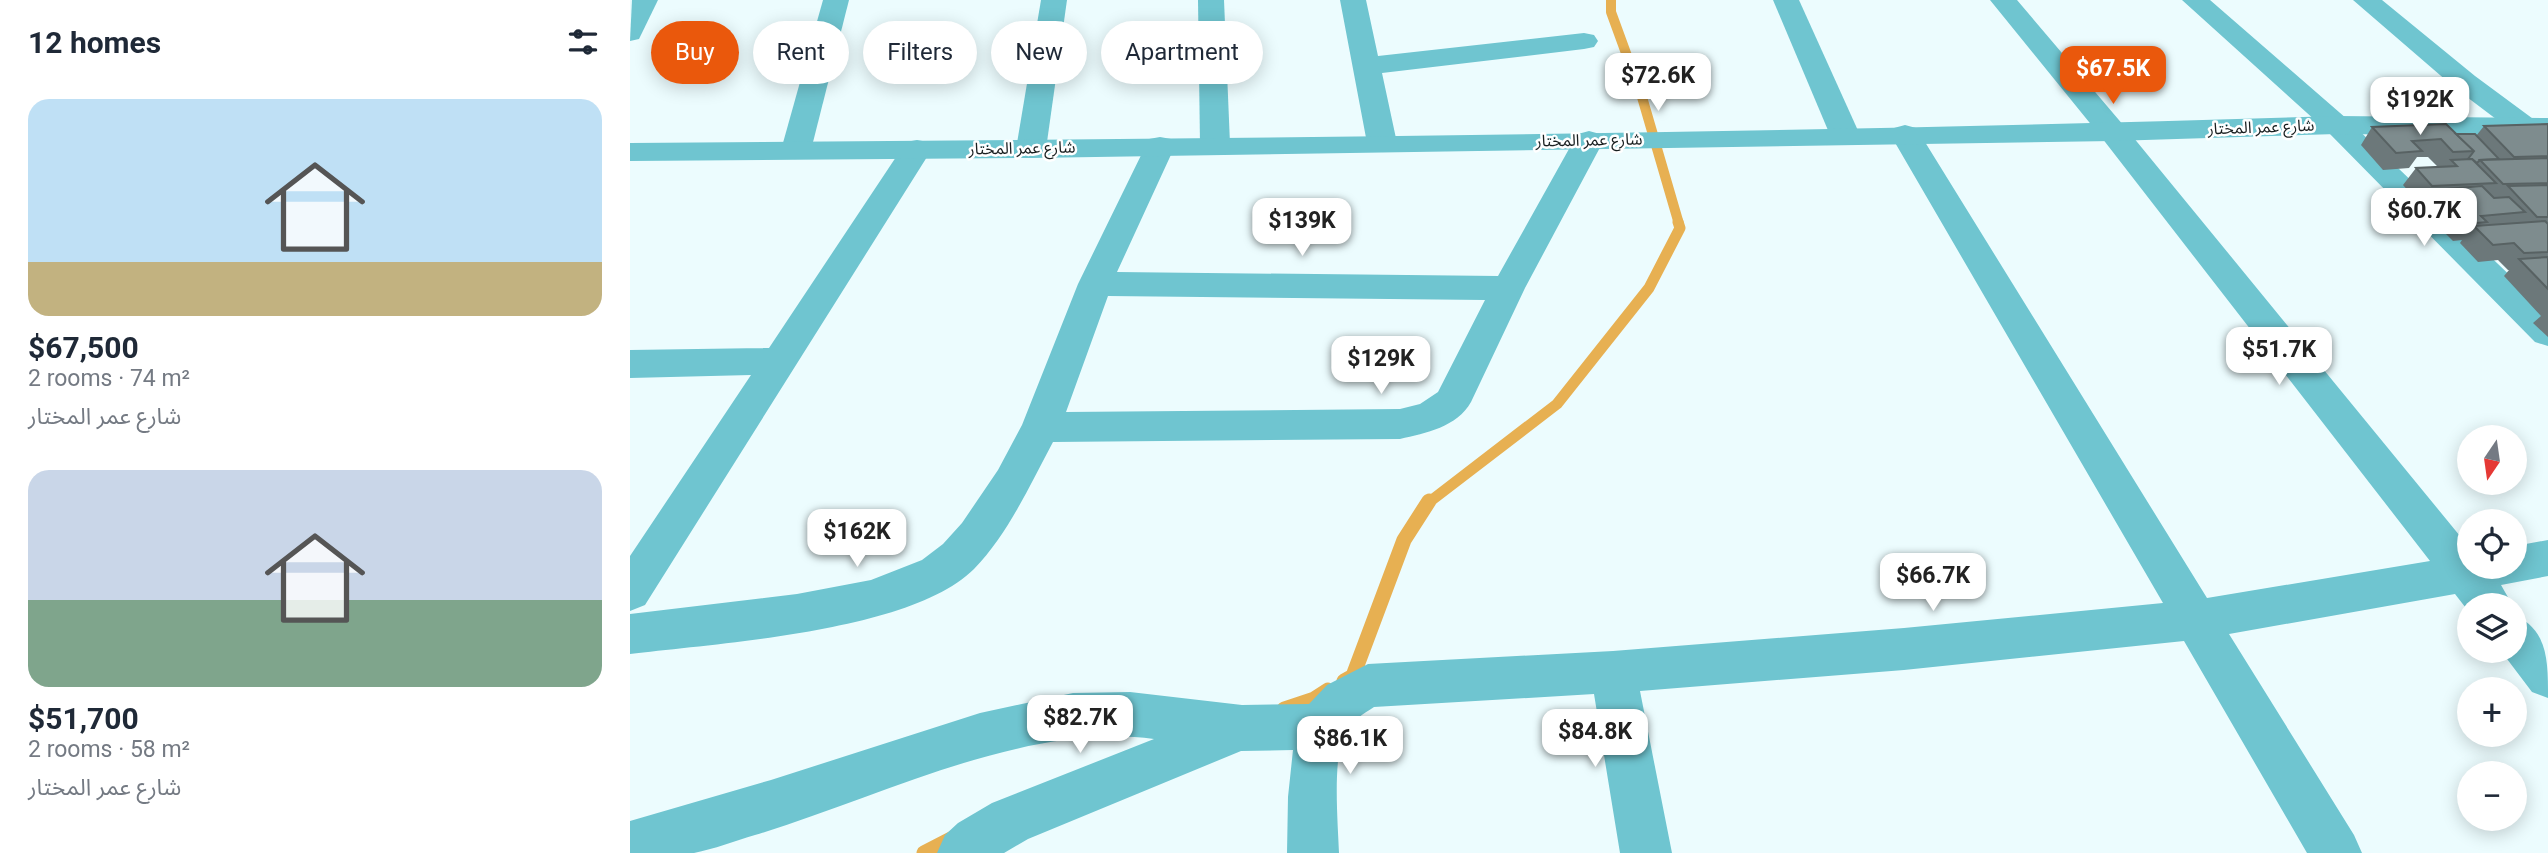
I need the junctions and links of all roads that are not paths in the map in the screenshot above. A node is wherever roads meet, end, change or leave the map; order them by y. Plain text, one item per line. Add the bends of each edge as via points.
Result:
1 (645, 0) edge
2 (836, 0) edge
3 (1054, 0) edge
4 (1211, 0) edge
5 (1353, 0) edge
6 (1786, 0) edge
7 (2003, 0) edge
8 (2195, 0) edge
9 (2367, 0) edge
10 (630, 33) edge
11 (1584, 41) dead end
12 (1368, 66) junction
13 (2337, 125) junction
14 (2113, 132) junction
15 (2542, 133) edge
16 (1905, 134) junction
17 (1845, 135) junction
18 (1589, 140) junction
19 (1382, 143) junction
20 (1215, 145) junction
21 (1160, 146) junction
22 (917, 149) junction
23 (1031, 149) junction
24 (796, 150) junction
25 (630, 152) edge
26 (1095, 284) junction
27 (1508, 288) junction
28 (2548, 333) edge
29 (780, 361) junction
30 (630, 364) edge
31 (1041, 427) junction
32 (2548, 558) edge
33 (2527, 562) edge
34 (2486, 582) edge
35 (630, 592) edge
36 (2196, 620) junction
37 (630, 634) edge
38 (2527, 650) edge
39 (1613, 672) junction
40 (2548, 677) edge
41 (1322, 727) junction
42 (1242, 728) junction
43 (630, 846) edge
44 (963, 853) edge
45 (1313, 853) edge
46 (1646, 853) edge
47 (2336, 853) edge

1 - 10 street
2 - 24 street
3 - 23 street
4 - 20 street
5 - 12 street
6 - 17 street
7 - 14 street
8 - 13 street
9 - 15 street via 2465,82
11 - 12 street
12 - 19 street
13 - 14 street, شارع عمر المختار
13 - 15 street, شارع عمر المختار
13 - 28 street
14 - 16 street, شارع عمر المختار
14 - 34 street
16 - 17 street, شارع عمر المختار
16 - 36 street
17 - 18 street, شارع عمر المختار
18 - 19 street, شارع عمر المختار
18 - 27 street
19 - 20 street, شارع عمر المختار
20 - 21 street, شارع عمر المختار
21 - 23 street, شارع عمر المختار
21 - 26 street
22 - 23 street, شارع عمر المختار
22 - 24 street, شارع عمر المختار
22 - 29 street
24 - 25 street, شارع عمر المختار
26 - 27 street
26 - 31 street
27 - 31 street via 1452,402 1424,419 1400,424
29 - 30 street
29 - 35 street
31 - 37 street via 976,535 937,573 871,598 797,614
32 - 33 street
34 - 36 street
36 - 39 street
36 - 47 street
38 - 40 street
39 - 41 street via 1368,686 1335,708
39 - 46 street
41 - 42 street
41 - 45 street via 1316,750
42 - 43 street via 1130,714 1073,715 980,736
42 - 44 street via 1010,821

